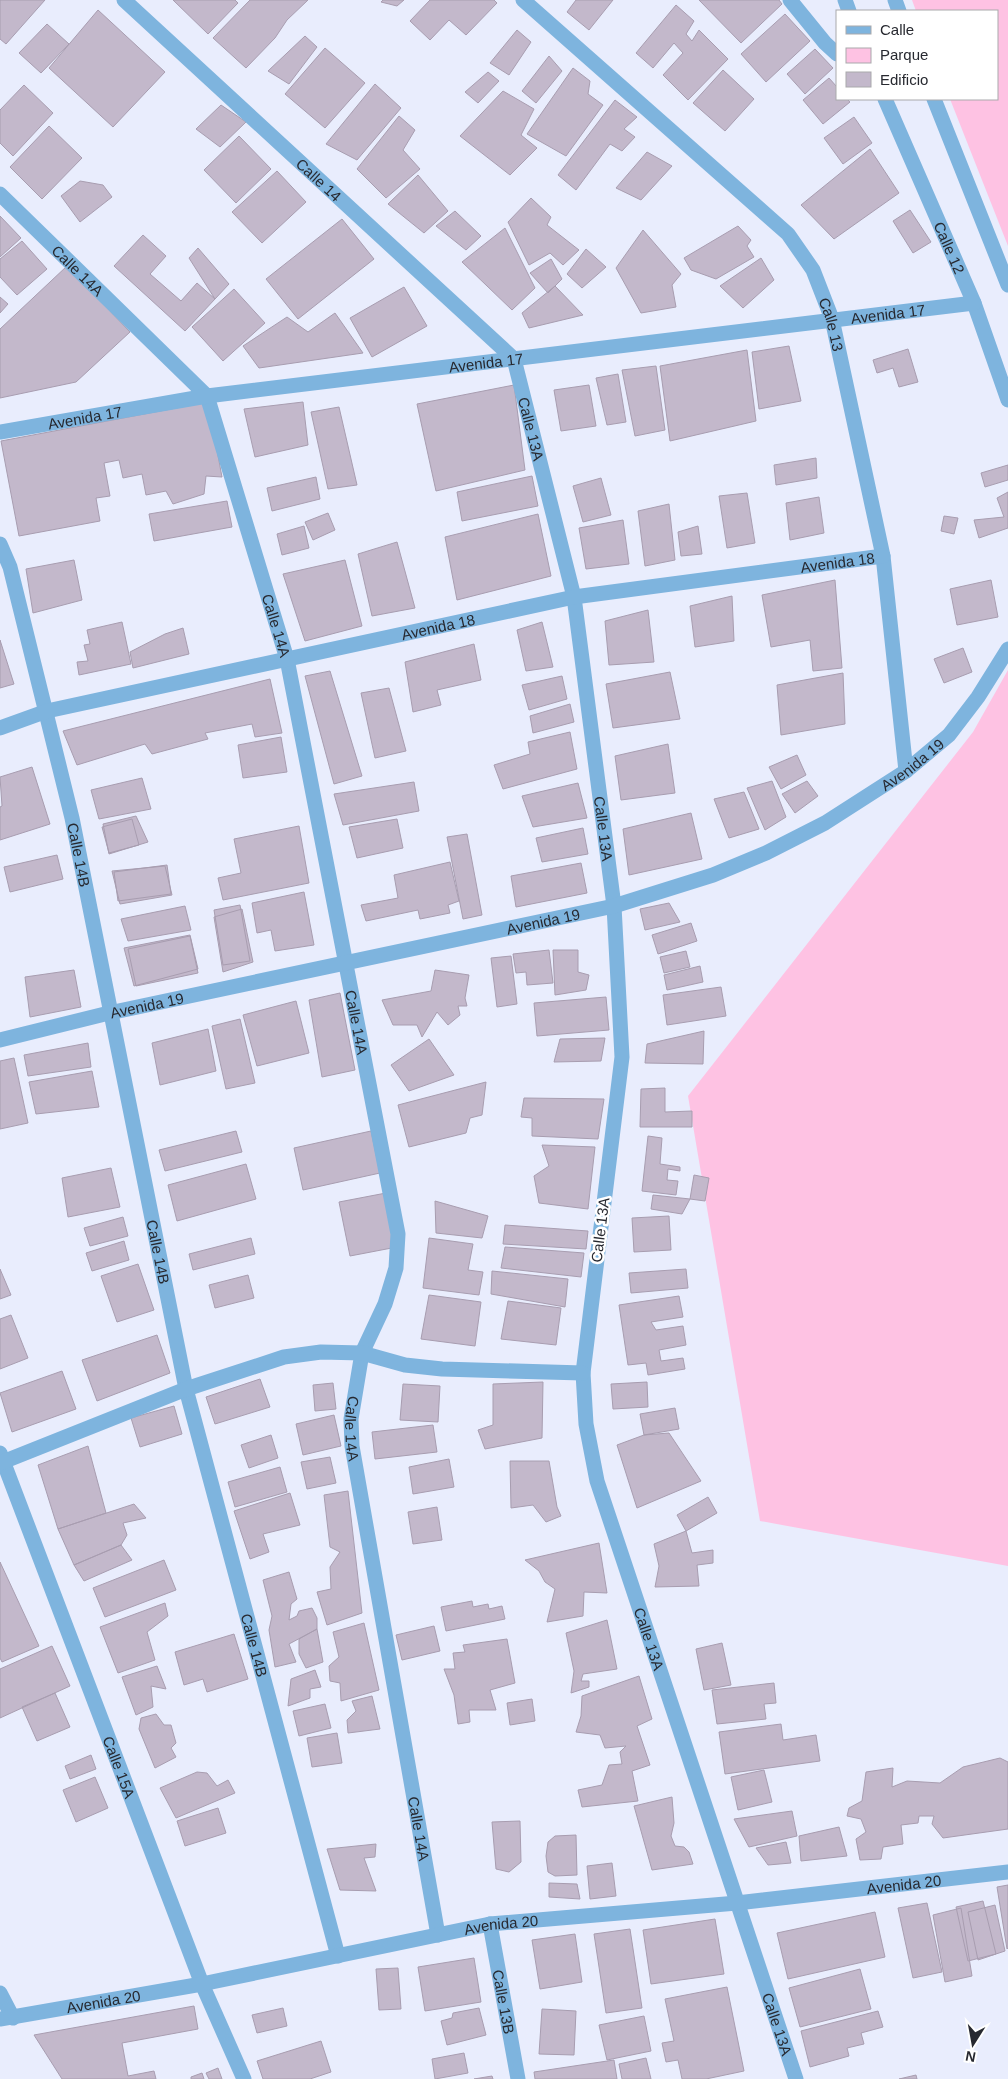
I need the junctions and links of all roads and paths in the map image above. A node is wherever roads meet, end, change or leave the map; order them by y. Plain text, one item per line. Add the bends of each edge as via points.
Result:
1 (124, 0) edge
2 (523, 0) edge
3 (790, 0) edge
4 (836, 53) edge
5 (885, 100) edge
6 (934, 100) edge
7 (0, 194) edge
8 (1008, 285) edge
9 (974, 303) junction
10 (832, 319) junction
11 (514, 359) junction
12 (207, 396) junction
13 (1008, 400) edge
14 (0, 432) edge
15 (0, 544) edge
16 (883, 556) junction
17 (574, 597) junction
18 (1008, 649) edge
19 (287, 659) junction
20 (47, 711) junction
21 (0, 728) edge
22 (906, 771) junction
23 (614, 906) junction
24 (347, 963) junction
25 (110, 1013) junction
26 (0, 1040) edge
27 (362, 1352) junction
28 (583, 1373) junction
29 (186, 1389) junction
30 (1, 1459) edge
31 (1008, 1872) edge
32 (737, 1903) junction
33 (490, 1924) junction
34 (438, 1935) junction
35 (338, 1956) junction
36 (202, 1984) junction
37 (0, 1993) edge
38 (7, 2019) edge
39 (244, 2079) edge
40 (518, 2079) edge
41 (796, 2079) edge

1 - 11 street, Calle 14
2 - 10 street, Calle 13 via 788,234 813,270
3 - 4 street
5 - 9 street, Calle 12
6 - 8 street
7 - 12 street, Calle 14A
9 - 10 street, Avenida 17
9 - 13 street, Calle 12
10 - 11 street, Avenida 17
10 - 16 street, Calle 13
11 - 12 street, Avenida 17
11 - 17 street, Calle 13A
12 - 14 street, Avenida 17
12 - 19 street, Calle 14A
15 - 20 street, Calle 14B via 10,567
16 - 17 street, Avenida 18
16 - 22 street, Calle 13
17 - 19 street, Avenida 18
17 - 23 street, Calle 13A
18 - 22 street, Avenida 19 via 949,735
19 - 20 street, Avenida 18
19 - 24 street, Calle 14A
20 - 21 street, Avenida 18
20 - 25 street, Calle 14B via 72,818
22 - 23 street, Avenida 19 via 826,823 766,853 713,875
23 - 24 street, Avenida 19
23 - 28 street, Calle 13A via 622,1057
24 - 25 street, Avenida 19
24 - 27 street, Calle 14A via 398,1234 394,1277
25 - 26 street, Avenida 19
25 - 29 street, Calle 14B
27 - 28 street via 405,1365 442,1369
27 - 29 street via 321,1352 284,1357
27 - 34 street, Calle 14A via 351,1418 352,1446
28 - 32 street, Calle 13A via 586,1424 597,1481
29 - 30 street
29 - 35 street, Calle 14B
30 - 36 street, Calle 15A
31 - 32 street, Avenida 20
32 - 33 street, Avenida 20
32 - 41 street, Calle 13A
33 - 34 street, Avenida 20
33 - 40 street, Calle 13B
34 - 35 street, Avenida 20
35 - 36 street, Avenida 20
36 - 38 street, Avenida 20
36 - 39 street, Calle 15A
37 - 38 street

